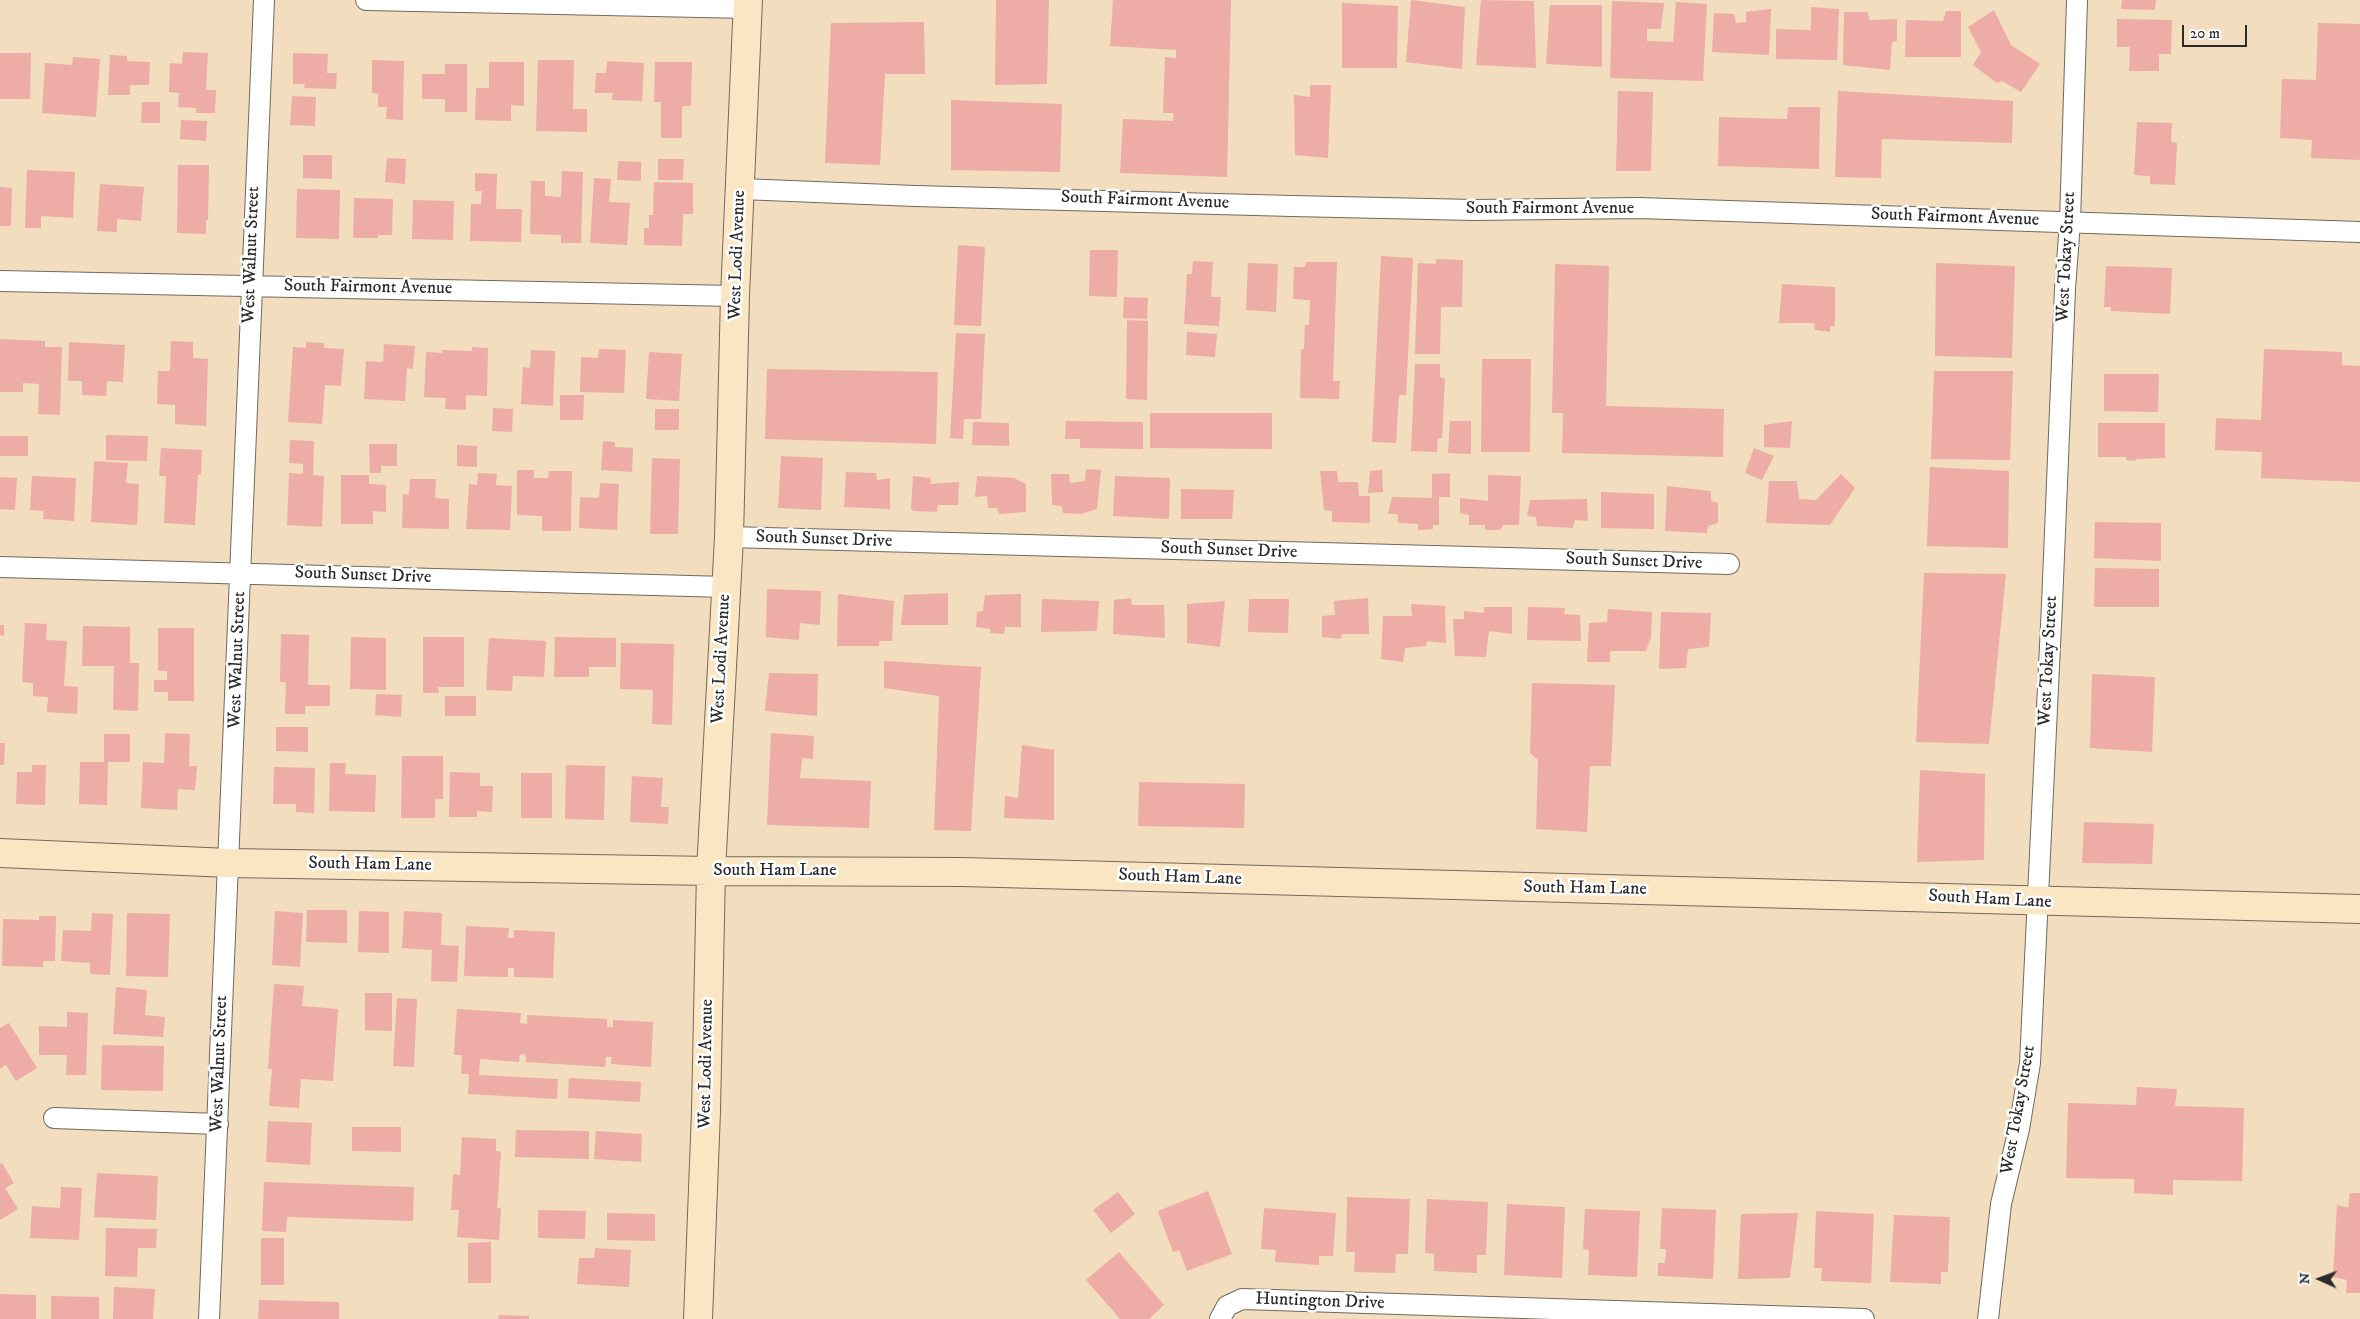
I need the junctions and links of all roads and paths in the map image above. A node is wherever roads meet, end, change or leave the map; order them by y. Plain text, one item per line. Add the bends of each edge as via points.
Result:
1 (264, 0) edge
2 (366, 0) edge
3 (2077, 0) edge
4 (748, 4) edge
5 (741, 189) junction
6 (2070, 222) junction
7 (2360, 232) edge
8 (0, 281) edge
9 (251, 286) junction
10 (736, 296) junction
11 (729, 538) junction
12 (1729, 564) dead end
13 (0, 567) edge
14 (241, 573) junction
15 (726, 586) junction
16 (0, 853) edge
17 (229, 863) junction
18 (711, 871) junction
19 (2038, 902) junction
20 (2360, 909) edge
21 (54, 1118) dead end
22 (218, 1124) junction
23 (1223, 1312) edge
24 (209, 1319) edge
25 (698, 1319) edge
26 (1864, 1319) edge
27 (1988, 1319) edge

1 - 9 street, West Walnut Street
2 - 4 street
3 - 6 street, West Tokay Street
4 - 5 main road, West Lodi Avenue
5 - 6 street, South Fairmont Avenue via 1474,210 1640,208
5 - 10 main road, West Lodi Avenue
6 - 7 street, South Fairmont Avenue
6 - 19 street, West Tokay Street
8 - 9 street, South Fairmont Avenue
9 - 10 street, South Fairmont Avenue
9 - 14 street, West Walnut Street
10 - 11 main road, West Lodi Avenue
11 - 12 street, South Sunset Drive
11 - 15 main road, West Lodi Avenue
13 - 14 street, South Sunset Drive
14 - 15 street, South Sunset Drive
14 - 17 street, West Walnut Street
15 - 18 main road, West Lodi Avenue
16 - 17 main road, South Ham Lane
17 - 18 main road, South Ham Lane
17 - 22 street, West Walnut Street
18 - 19 main road, South Ham Lane via 962,872 1916,896
18 - 25 main road, West Lodi Avenue
19 - 20 main road, South Ham Lane
19 - 27 street, West Tokay Street via 2030,1063 2001,1204
21 - 22 street
22 - 24 street, West Walnut Street
23 - 26 street, Huntington Drive via 1242,1299

